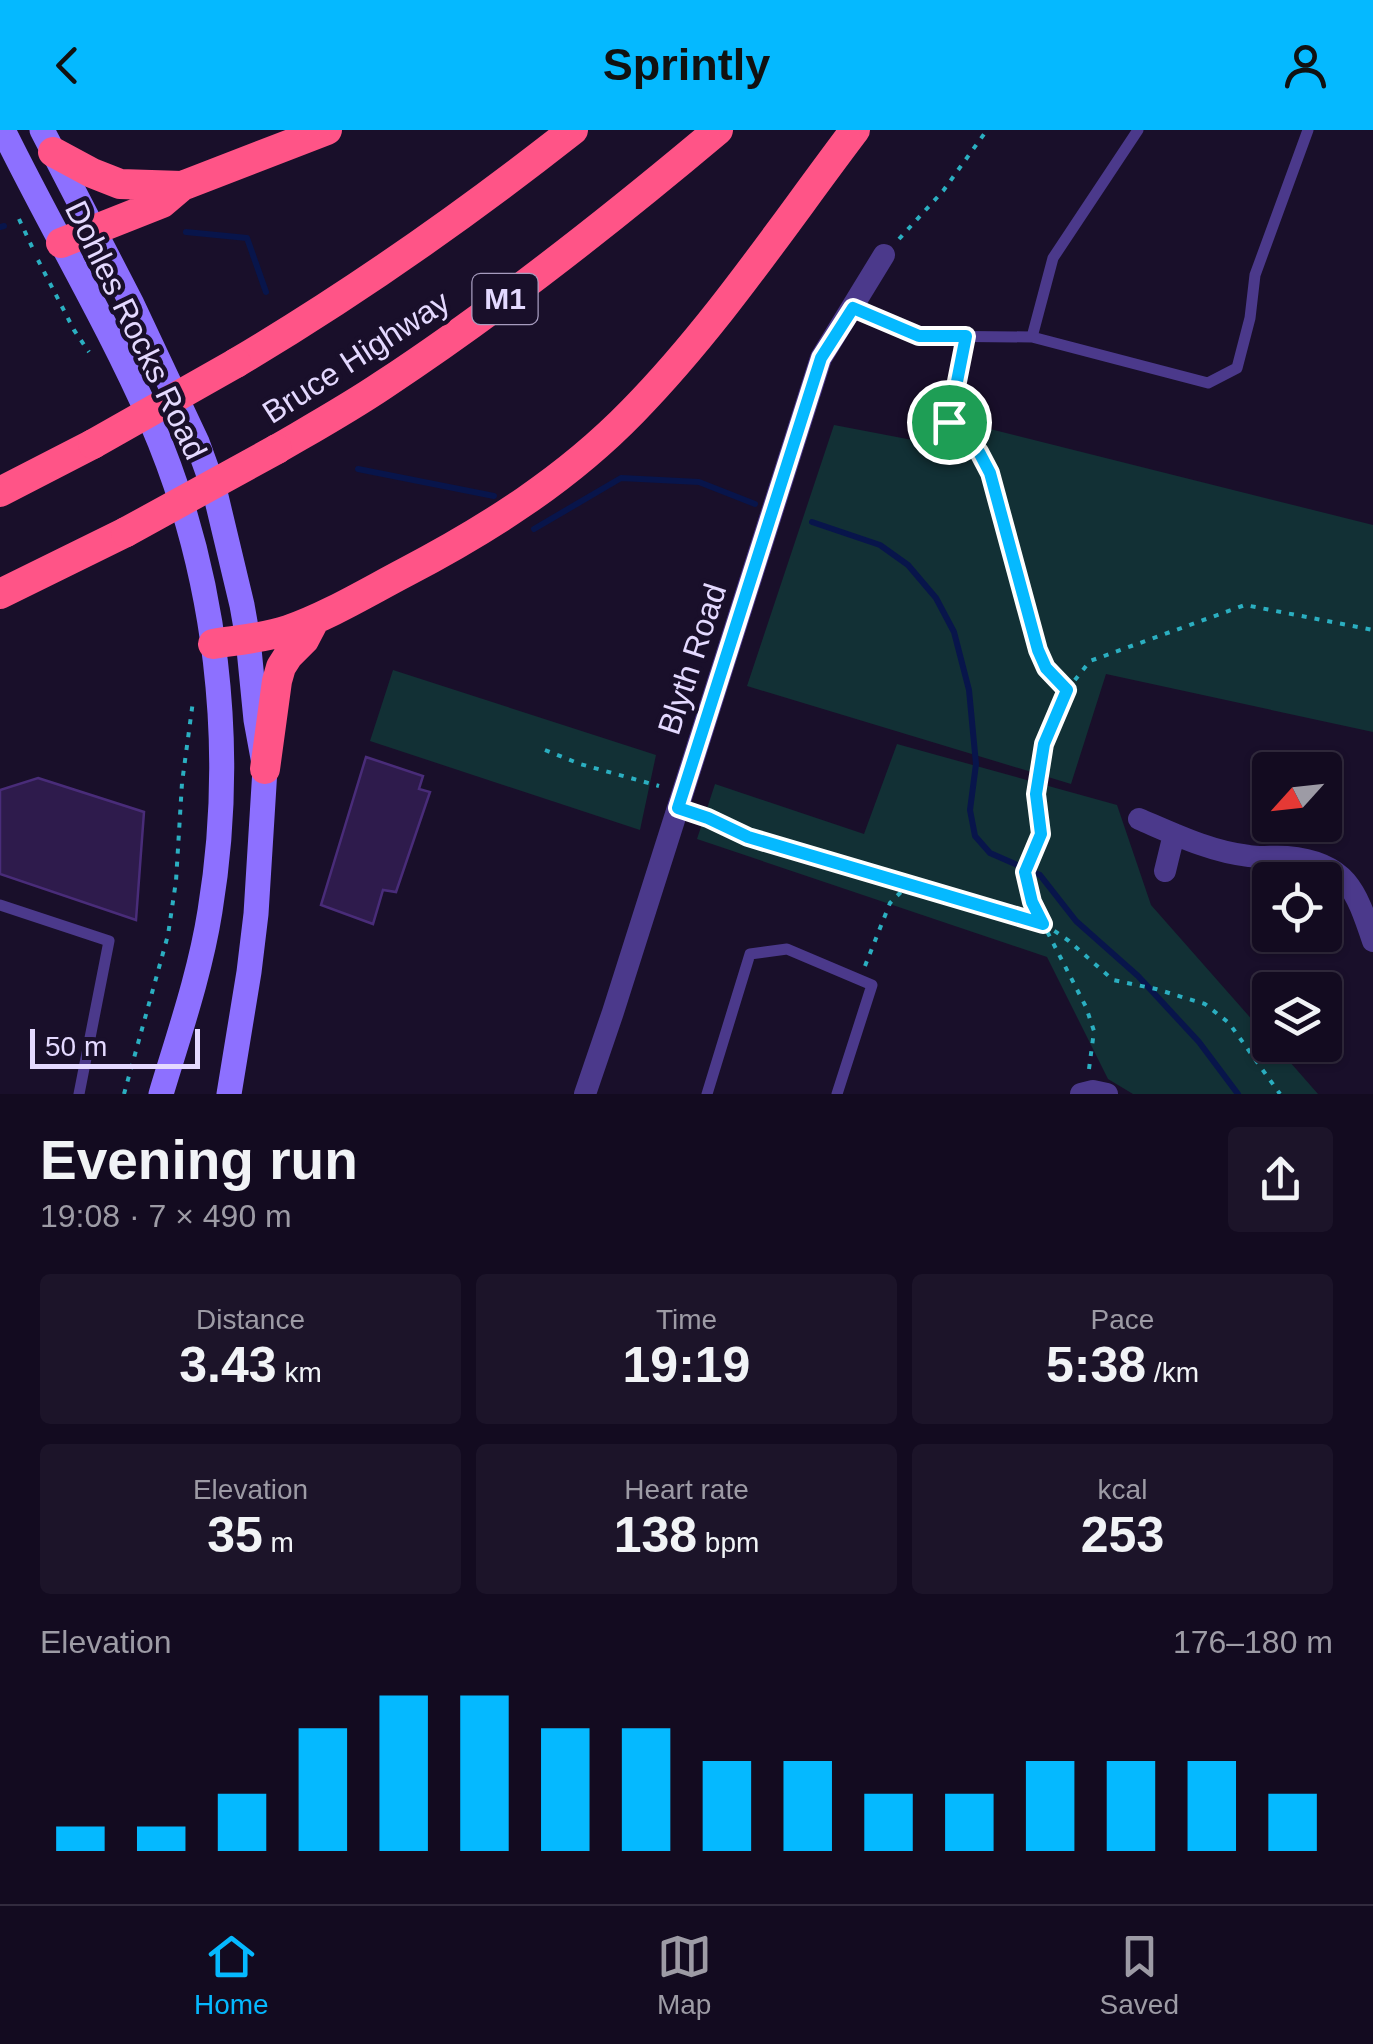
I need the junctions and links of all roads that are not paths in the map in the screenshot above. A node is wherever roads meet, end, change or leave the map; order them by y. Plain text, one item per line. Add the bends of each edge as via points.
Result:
1 (3, 130) edge
2 (327, 130) edge
3 (573, 130) edge
4 (718, 130) edge
5 (855, 130) edge
6 (1138, 130) edge
7 (1308, 130) edge
8 (48, 141) edge
9 (182, 186) junction
10 (94, 230) junction
11 (60, 242) junction
12 (884, 255) road end
13 (853, 308) junction
14 (1032, 337) junction
15 (0, 492) edge
16 (0, 594) edge
17 (315, 619) junction
18 (248, 638) junction
19 (213, 644) junction
20 (264, 769) junction
21 (1139, 819) dead end
22 (1174, 834) junction
23 (1166, 871) dead end
24 (0, 905) edge
25 (1373, 940) edge
26 (79, 1094) edge
27 (160, 1094) edge
28 (229, 1094) edge
29 (585, 1094) edge
30 (708, 1094) edge
31 (837, 1094) edge

1 - 11 main road, Dohles Rocks Road
2 - 9 highway
3 - 15 highway, Bruce Highway, bridge via 339,300
4 - 16 highway, Bruce Highway / M1, bridge via 480,319 380,387 126,532
5 - 17 highway via 686,353 599,443 499,520
6 - 14 lane via 1053,258
7 - 14 lane via 1254,274 1237,368 1208,382
8 - 9 highway via 120,184
8 - 10 main road, Dohles Rocks Road
9 - 10 highway via 162,203
10 - 11 highway
10 - 18 main road, Dohles Rocks Road via 197,442 226,530
11 - 19 main road, Dohles Rocks Road via 151,421 191,537
12 - 13 street, Blyth Road
13 - 14 lane via 919,336
13 - 29 street, Blyth Road via 821,358
17 - 18 highway
17 - 20 highway via 282,667
18 - 19 highway
18 - 20 main road, Dohles Rocks Road
19 - 27 main road, Dohles Rocks Road via 222,750 217,865 200,963
20 - 28 main road, Dohles Rocks Road via 252,953
21 - 22 street
22 - 23 street
22 - 25 street via 1211,848 1311,860 1336,871 1353,889
24 - 26 lane via 109,940
30 - 31 lane via 750,954 787,949 872,985

